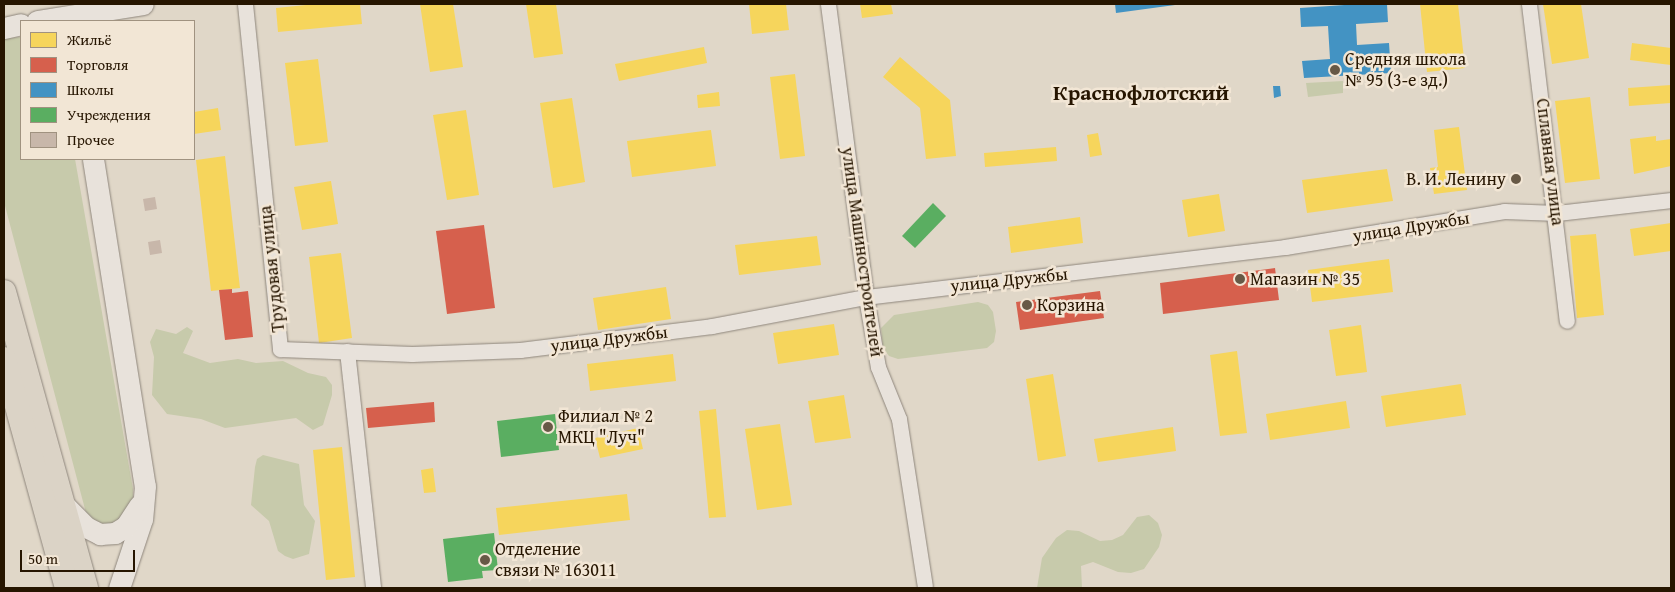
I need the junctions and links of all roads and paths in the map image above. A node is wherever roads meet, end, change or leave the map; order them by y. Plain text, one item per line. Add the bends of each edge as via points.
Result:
1 (142, 4) edge
2 (245, 4) edge
3 (828, 4) edge
4 (1529, 4) edge
5 (72, 18) edge
6 (49, 20) edge
7 (20, 24) edge
8 (4, 28) edge
9 (93, 160) edge
10 (1671, 200) edge
11 (1557, 213) junction
12 (5, 296) edge
13 (866, 296) junction
14 (1567, 320) dead end
15 (347, 351) junction
16 (4, 359) edge
17 (145, 486) junction
18 (63, 504) junction
19 (925, 586) dead end
20 (67, 588) edge
21 (86, 588) edge
22 (119, 588) edge
23 (373, 588) edge

1 - 5 street
2 - 15 street, Трудовая улица via 280,349
3 - 13 street, улица Машиностроителей
4 - 11 street, Сплавная улица
5 - 6 street
7 - 8 street
9 - 17 street
10 - 11 street, улица Дружбы
11 - 13 street, улица Дружбы via 1504,211 1284,247
11 - 14 street, Сплавная улица
12 - 18 main road
13 - 15 street, улица Дружбы via 712,326 520,350 412,354
13 - 19 street, улица Машиностроителей via 878,367 899,420
15 - 23 street
16 - 20 main road
17 - 18 street via 137,510 126,526 115,533 100,534 86,527
17 - 22 street via 142,519
18 - 21 main road

